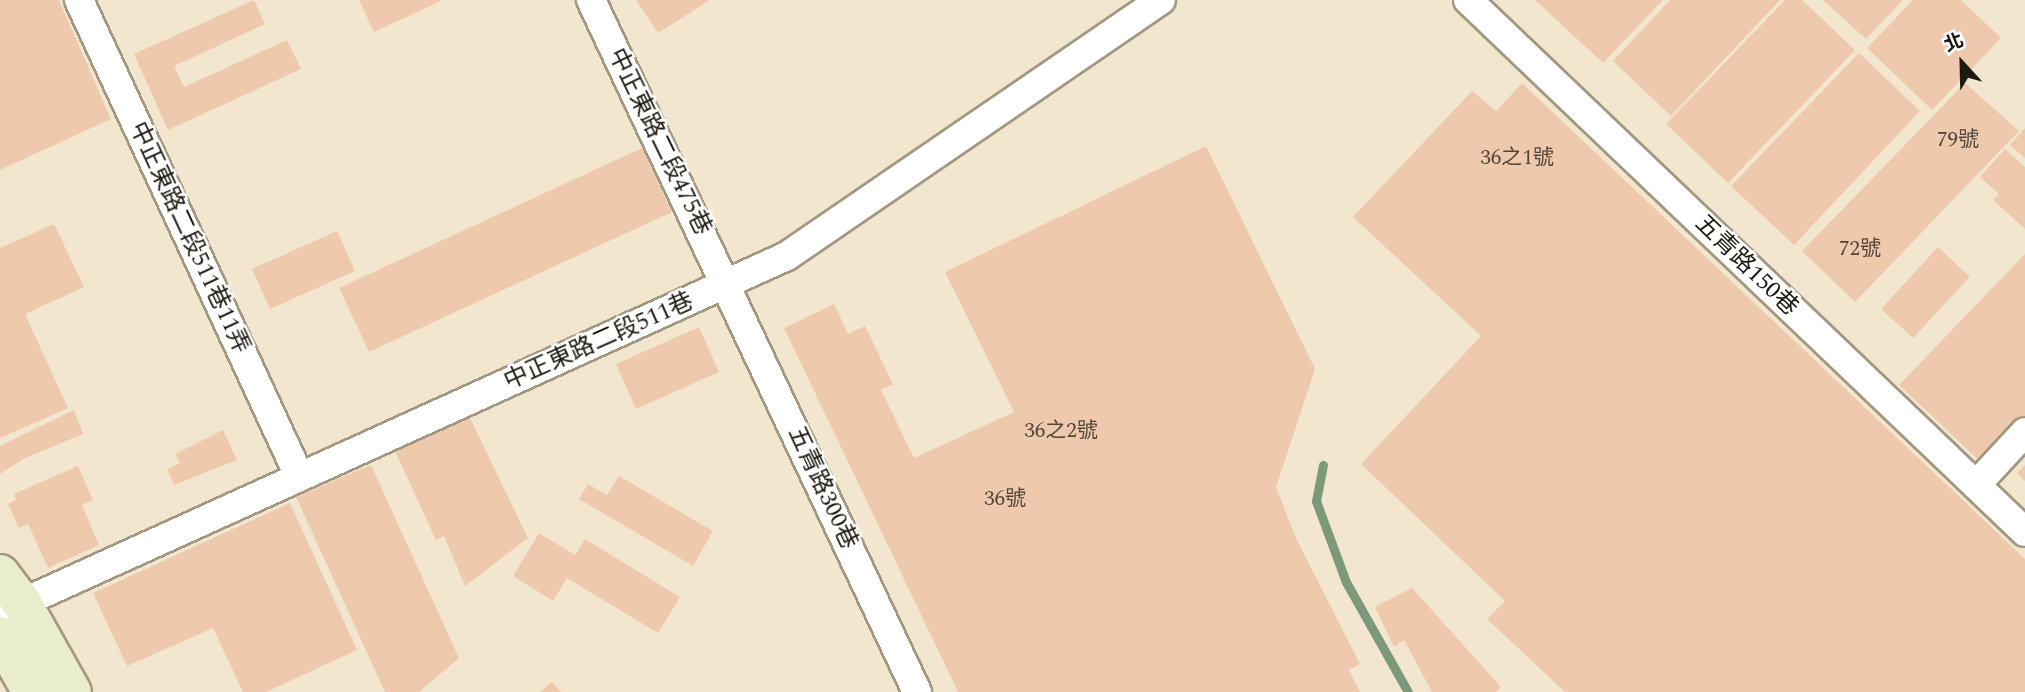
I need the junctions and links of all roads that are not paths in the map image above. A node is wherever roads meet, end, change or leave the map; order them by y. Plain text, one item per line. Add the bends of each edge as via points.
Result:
1 (79, 0) edge
2 (591, 0) edge
3 (1161, 0) edge
4 (1468, 0) edge
5 (727, 285) junction
6 (2025, 432) edge
7 (299, 476) junction
8 (1976, 485) junction
9 (2025, 532) edge
10 (7, 598) edge
11 (0, 636) edge
12 (32, 692) edge
13 (72, 692) edge
14 (917, 692) edge

1 - 7 street, 中正東路二段511巷11弄
2 - 5 street, 中正東路二段475巷
3 - 5 street, 中正東路二段511巷 via 787,256
4 - 8 street, 五青路150巷
5 - 7 street, 中正東路二段511巷
5 - 14 street, 五青路300巷
6 - 8 street
7 - 10 street, 中正東路二段511巷
8 - 9 street, 五青路150巷
10 - 13 main road
11 - 12 main road

